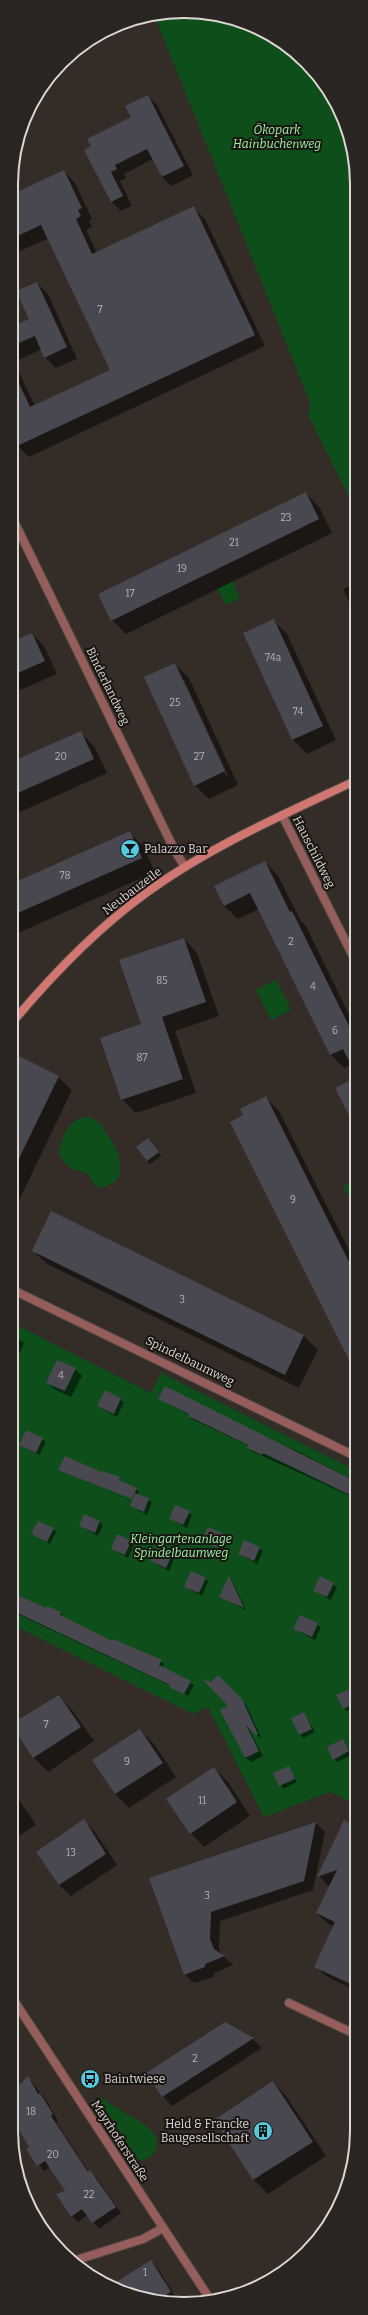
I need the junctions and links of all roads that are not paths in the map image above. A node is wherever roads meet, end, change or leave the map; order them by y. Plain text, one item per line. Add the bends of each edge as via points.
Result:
1 (18, 528) edge
2 (350, 783) edge
3 (282, 815) junction
4 (185, 867) junction
5 (350, 950) edge
6 (20, 1013) joint
7 (18, 1015) edge
8 (18, 1292) edge
9 (350, 1454) edge
10 (289, 2003) dead end
11 (18, 2007) edge
12 (350, 2032) edge
13 (163, 2228) junction
14 (79, 2259) edge
15 (208, 2296) edge

1 - 4 street, Binderlandweg
2 - 3 street, Neubauzeile
3 - 4 street, Neubauzeile
3 - 5 street, Hauschildweg
4 - 6 street, Neubauzeile via 146,893 110,922 74,955
6 - 7 street, Neubauzeile
8 - 9 street, Spindelbaumweg
10 - 12 street
11 - 13 street, Mayrhoferstraße
13 - 14 street via 143,2239
13 - 15 street, Mayrhoferstraße

